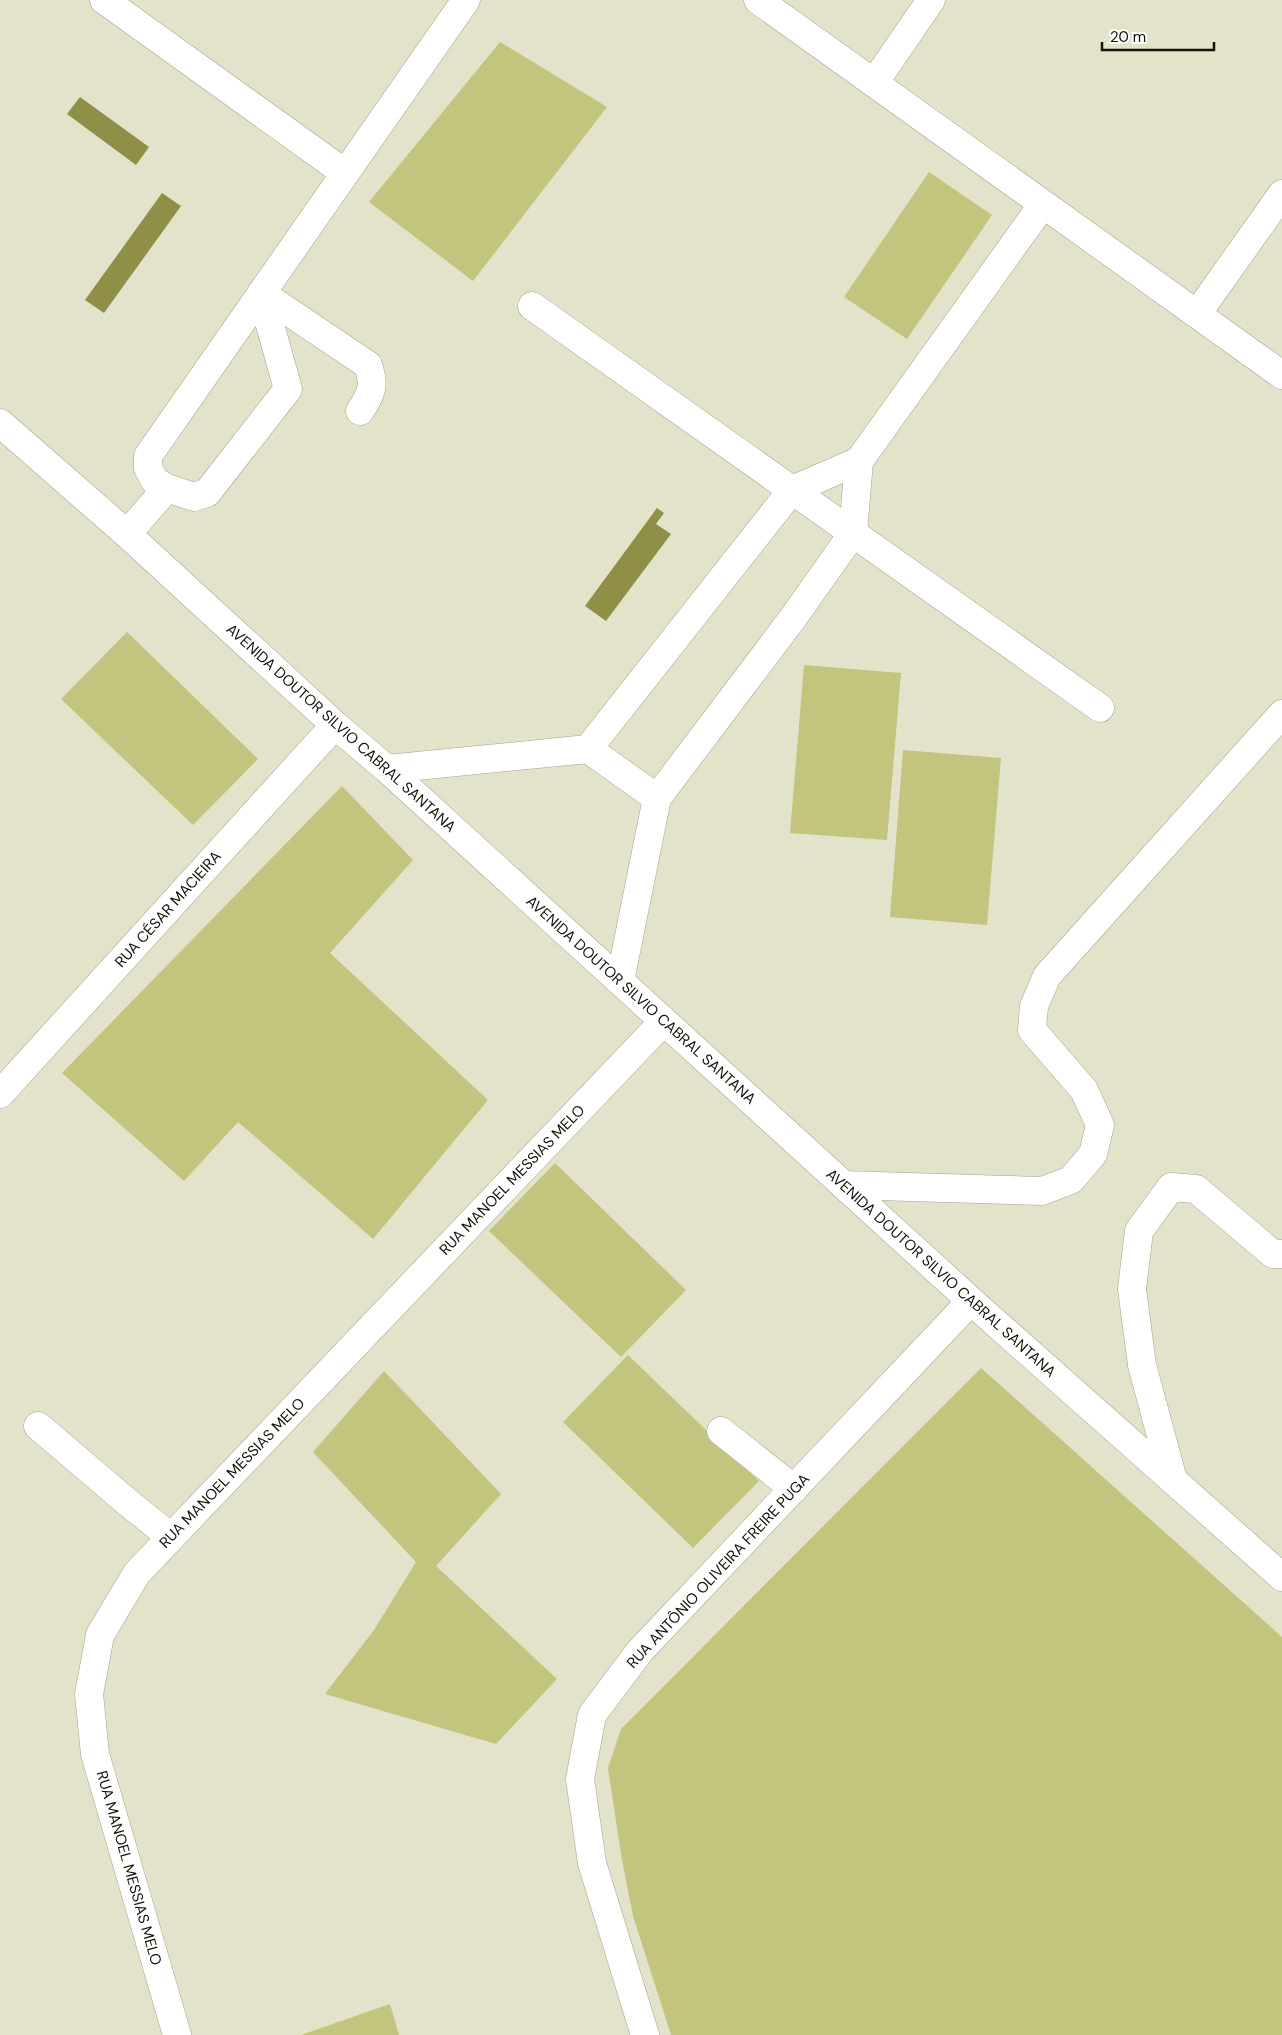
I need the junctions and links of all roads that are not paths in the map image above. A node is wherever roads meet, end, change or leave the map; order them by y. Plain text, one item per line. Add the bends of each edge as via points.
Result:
1 (104, 0) edge
2 (466, 0) edge
3 (758, 0) edge
4 (931, 0) edge
5 (874, 83) junction
6 (345, 173) junction
7 (1282, 194) edge
8 (1043, 204) junction
9 (261, 293) junction
10 (532, 306) dead end
11 (1197, 314) junction
12 (1282, 375) edge
13 (360, 411) dead end
14 (4, 435) edge
15 (860, 460) junction
16 (166, 488) junction
17 (792, 490) junction
18 (852, 533) junction
19 (128, 534) junction
20 (1100, 708) dead end
21 (1282, 714) edge
22 (335, 725) junction
23 (588, 749) junction
24 (387, 769) junction
25 (657, 798) junction
26 (620, 980) junction
27 (663, 1022) junction
28 (0, 1094) edge
29 (843, 1185) junction
30 (1282, 1254) edge
31 (971, 1301) junction
32 (38, 1426) dead end
33 (721, 1431) dead end
34 (1174, 1480) junction
35 (794, 1489) junction
36 (171, 1537) junction
37 (1282, 1577) edge
38 (177, 2035) edge
39 (646, 2035) edge

1 - 6 street
2 - 6 street
3 - 5 street
4 - 5 street
5 - 8 street
6 - 9 street
7 - 11 street
8 - 11 street
8 - 15 street
9 - 13 street via 368,365 372,377 371,395
9 - 16 street via 148,456 148,468 155,481
9 - 16 street via 288,389 208,493 194,496
10 - 17 street
11 - 12 street
14 - 19 street, AVENIDA DOUTOR SILVIO CABRAL SANTANA
15 - 17 street
15 - 18 street
16 - 19 street
17 - 18 street
17 - 23 street
18 - 20 street
18 - 25 street via 793,618
19 - 22 street, AVENIDA DOUTOR SILVIO CABRAL SANTANA
21 - 29 street via 1048,976 1034,1006 1032,1030 1084,1090 1100,1125 1093,1154 1071,1180 1042,1191
22 - 24 street, AVENIDA DOUTOR SILVIO CABRAL SANTANA
22 - 28 street, RUA CÉSAR MACIEIRA
23 - 24 street
23 - 25 street
24 - 26 street, AVENIDA DOUTOR SILVIO CABRAL SANTANA
25 - 26 street
26 - 27 street, AVENIDA DOUTOR SILVIO CABRAL SANTANA
27 - 29 street, AVENIDA DOUTOR SILVIO CABRAL SANTANA
27 - 36 street, RUA MANOEL MESSIAS MELO
29 - 31 street, AVENIDA DOUTOR SILVIO CABRAL SANTANA
30 - 34 street via 1273,1254 1196,1189 1171,1187 1139,1231 1132,1289 1142,1365
31 - 34 street, AVENIDA DOUTOR SILVIO CABRAL SANTANA
31 - 35 street, RUA ANTÔNIO OLIVEIRA FREIRE PUGA
32 - 36 street
33 - 35 street
34 - 37 street, AVENIDA DOUTOR SILVIO CABRAL SANTANA
35 - 39 street, RUA ANTÔNIO OLIVEIRA FREIRE PUGA via 640,1651 592,1715 580,1779 592,1863
36 - 38 street, RUA MANOEL MESSIAS MELO via 137,1573 100,1634 89,1694 95,1754

